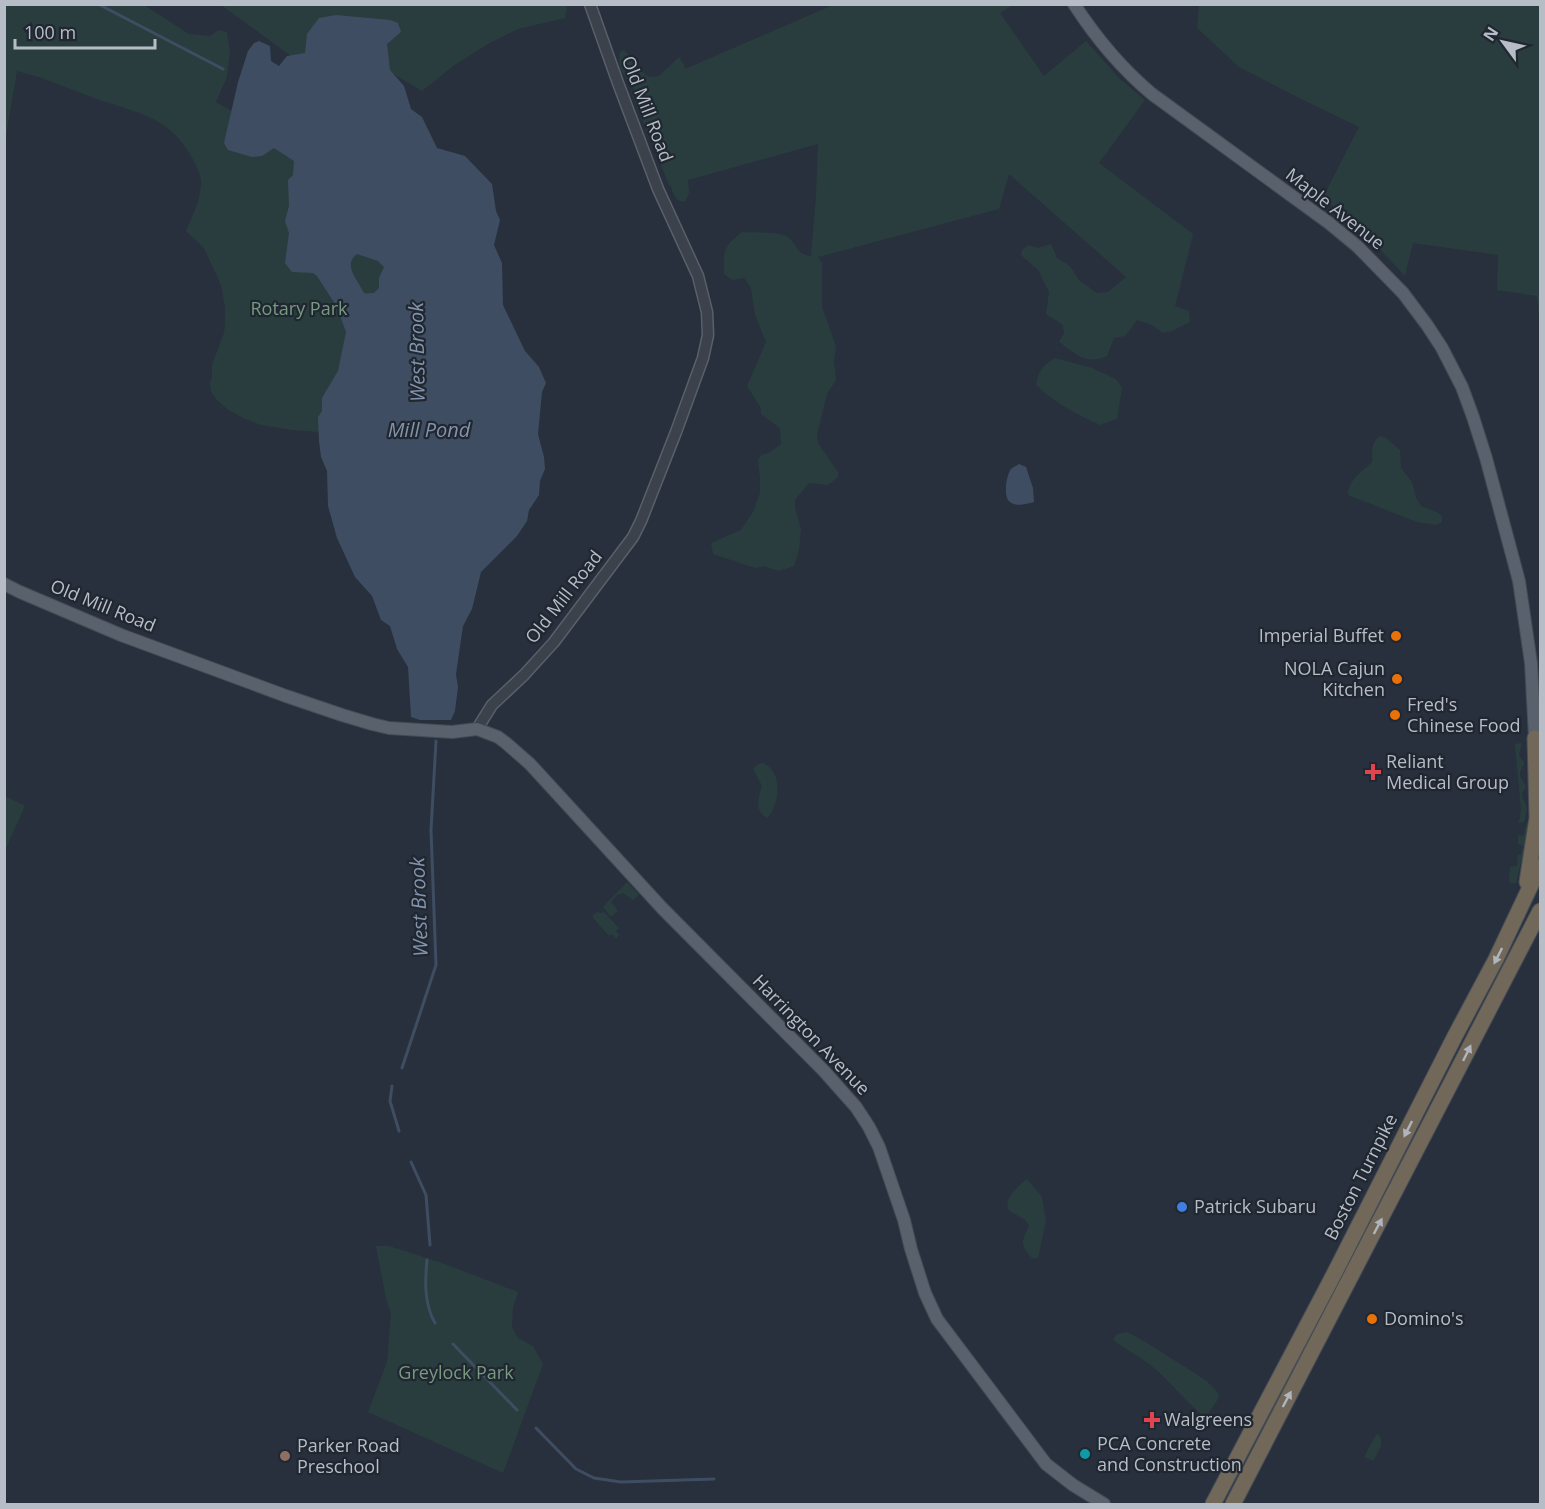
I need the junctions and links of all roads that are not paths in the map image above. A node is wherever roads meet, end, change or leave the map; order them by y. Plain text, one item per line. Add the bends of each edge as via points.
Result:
1 (590, 4) edge
2 (1074, 4) edge
3 (4, 584) edge
4 (477, 729) junction
5 (1538, 736) edge
6 (1540, 757) edge
7 (1539, 815) edge
8 (1540, 866) edge
9 (1523, 903) junction
10 (1540, 911) edge
11 (1104, 1504) edge
12 (1213, 1504) edge
13 (1233, 1504) edge

1 - 4 street, Old Mill Road via 658,189 698,276 707,312 706,346 633,537 554,642 492,705
2 - 5 main road, Maple Avenue via 1108,51 1140,84 1341,232 1390,278 1432,333 1473,417 1514,563 1529,646
3 - 4 main road, Old Mill Road via 121,634 342,715 398,729
4 - 11 main road, Harrington Avenue via 498,737 530,764 662,908 849,1097 879,1147 938,1319 1046,1464
5 - 6 main road, Maple Avenue
5 - 7 highway
7 - 9 highway
8 - 9 highway, Boston Turnpike
9 -> 12 highway, Boston Turnpike
13 -> 10 highway, Boston Turnpike

